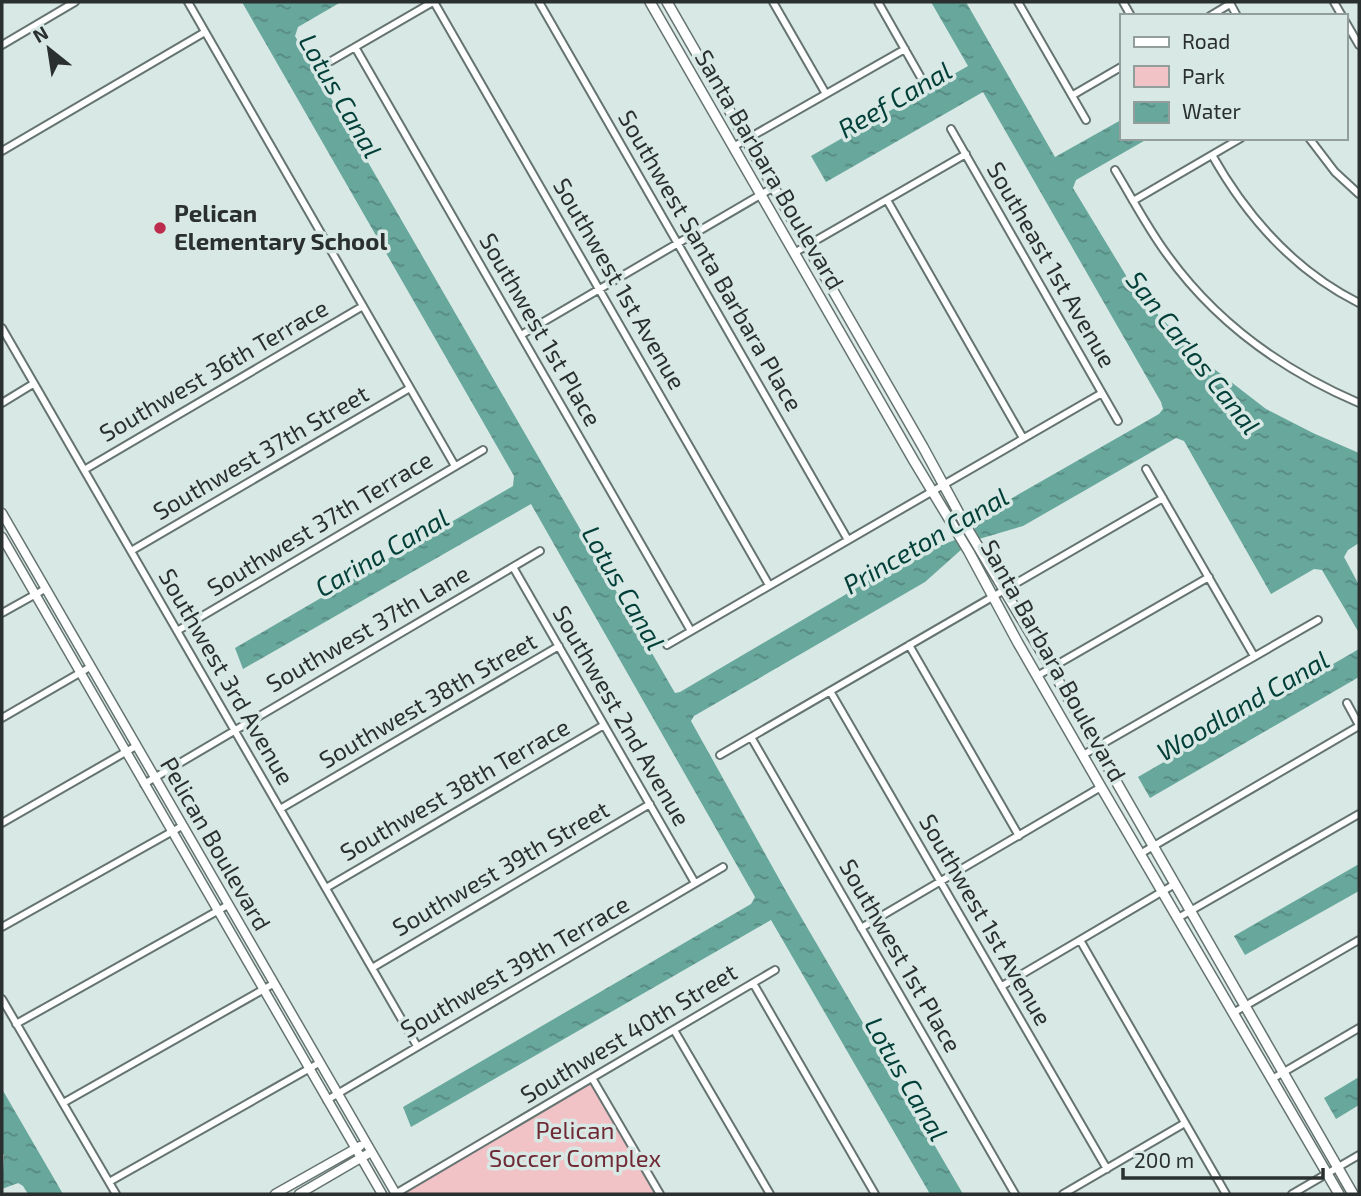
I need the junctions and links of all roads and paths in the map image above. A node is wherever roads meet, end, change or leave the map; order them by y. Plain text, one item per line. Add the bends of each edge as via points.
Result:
1 (75, 2) edge
2 (188, 2) edge
3 (434, 2) edge
4 (539, 2) edge
5 (650, 2) edge
6 (667, 2) edge
7 (773, 2) edge
8 (878, 2) edge
9 (1018, 2) edge
10 (1230, 3) edge
11 (1213, 14) edge
12 (677, 19) junction
13 (1347, 25) edge
14 (664, 26) junction
15 (205, 32) junction
16 (2, 45) edge
17 (1359, 46) edge
18 (355, 47) junction
19 (905, 49) junction
20 (331, 61) dead end
21 (1120, 67) edge
22 (920, 76) dead end
23 (826, 94) junction
24 (1073, 95) junction
25 (1086, 120) dead end
26 (951, 129) dead end
27 (747, 139) junction
28 (1238, 140) edge
29 (1311, 140) edge
30 (733, 147) junction
31 (2, 151) edge
32 (966, 155) junction
33 (1212, 155) junction
34 (1115, 170) dead end
35 (774, 187) junction
36 (1359, 194) edge
37 (761, 195) junction
38 (887, 200) junction
39 (1133, 201) junction
40 (678, 243) junction
41 (808, 246) junction
42 (794, 253) junction
43 (599, 289) junction
44 (1359, 303) edge
45 (363, 306) junction
46 (2, 328) edge
47 (521, 335) junction
48 (872, 357) junction
49 (859, 365) junction
50 (33, 384) junction
51 (410, 388) junction
52 (1102, 393) junction
53 (2, 403) edge
54 (1359, 403) edge
55 (1118, 421) dead end
56 (1023, 438) junction
57 (483, 450) dead end
58 (456, 467) junction
59 (1146, 469) dead end
60 (84, 470) junction
61 (944, 484) junction
62 (932, 491) junction
63 (1163, 498) junction
64 (2, 513) edge
65 (963, 531) junction
66 (2, 537) edge
67 (848, 540) junction
68 (974, 550) junction
69 (131, 551) junction
70 (540, 551) dead end
71 (513, 567) junction
72 (1209, 577) junction
73 (769, 585) junction
74 (45, 589) junction
75 (1005, 590) junction
76 (35, 595) junction
77 (993, 596) junction
78 (2, 613) edge
79 (1318, 620) dead end
80 (177, 631) junction
81 (691, 631) junction
82 (667, 645) dead end
83 (909, 645) junction
84 (559, 646) junction
85 (1254, 656) junction
86 (90, 667) junction
87 (1051, 668) junction
88 (80, 673) junction
89 (1037, 676) junction
90 (830, 691) junction
91 (1347, 703) dead end
92 (2, 718) edge
93 (604, 725) junction
94 (1359, 726) edge
95 (234, 731) junction
96 (751, 737) junction
97 (136, 746) junction
98 (1096, 748) junction
99 (126, 752) junction
100 (720, 755) dead end
101 (1083, 755) junction
102 (155, 777) junction
103 (144, 784) junction
104 (1101, 787) junction
105 (650, 804) junction
106 (281, 809) junction
107 (1359, 814) edge
108 (2, 823) edge
109 (182, 826) junction
110 (171, 831) junction
111 (1019, 836) junction
112 (1153, 846) junction
113 (1140, 853) junction
114 (723, 867) dead end
115 (940, 881) junction
116 (695, 883) junction
117 (1175, 884) junction
118 (326, 888) junction
119 (1162, 892) junction
120 (228, 905) junction
121 (218, 911) junction
122 (1190, 911) junction
123 (1178, 918) junction
124 (2, 928) edge
125 (861, 928) junction
126 (1080, 940) junction
127 (1359, 940) edge
128 (372, 968) junction
129 (775, 970) dead end
130 (753, 983) junction
131 (273, 984) junction
132 (1002, 986) junction
133 (263, 989) junction
134 (2, 999) edge
135 (1245, 1006) junction
136 (1233, 1013) junction
137 (16, 1024) junction
138 (1359, 1028) edge
139 (674, 1030) junction
140 (418, 1046) junction
141 (319, 1063) junction
142 (309, 1068) junction
143 (1283, 1072) junction
144 (592, 1078) junction
145 (1272, 1079) junction
146 (337, 1094) junction
147 (327, 1100) junction
148 (63, 1103) junction
149 (1185, 1123) junction
150 (366, 1142) junction
151 (355, 1148) junction
152 (371, 1152) junction
153 (1359, 1154) edge
154 (361, 1158) junction
155 (1338, 1167) junction
156 (1107, 1169) junction
157 (1327, 1174) junction
158 (108, 1182) junction
159 (116, 1194) edge
160 (275, 1194) edge
161 (299, 1194) edge
162 (382, 1194) edge
163 (396, 1194) edge
164 (660, 1194) edge
165 (770, 1194) edge
166 (875, 1194) edge
167 (1015, 1194) edge
168 (1063, 1194) edge
169 (1226, 1194) edge
170 (1292, 1194) edge
171 (1339, 1194) edge
172 (1353, 1194) edge

1 - 16 street
2 - 15 street
3 - 18 street
3 - 43 street, Southwest 1st Avenue
4 - 40 street, Southwest Santa Barbara Place
5 - 14 main road, Santa Barbara Boulevard
6 - 12 main road, Santa Barbara Boulevard
7 - 23 street
8 - 19 street
9 - 24 street
10 - 11 street
12 - 14 main road
12 - 27 main road, Santa Barbara Boulevard
13 - 17 street
14 - 30 main road, Santa Barbara Boulevard
15 - 31 street
15 - 45 street
18 - 20 street
18 - 47 street, Southwest 1st Place
19 - 22 street
19 - 23 street
21 - 24 street
23 - 27 street
24 - 25 street
26 - 32 street, Southeast 1st Avenue
27 - 30 street
27 - 35 main road, Santa Barbara Boulevard
28 - 33 street
29 - 36 street
30 - 37 main road, Santa Barbara Boulevard
32 - 38 street
32 - 52 street, Southeast 1st Avenue
33 - 39 street
33 - 44 street via 1240,200 1277,244 1315,276
34 - 39 street
35 - 37 street
35 - 41 main road, Santa Barbara Boulevard
37 - 40 street
37 - 42 main road, Santa Barbara Boulevard
38 - 41 street
38 - 56 street
39 - 54 street via 1167,255 1234,327 1300,375
40 - 43 street
40 - 67 street, Southwest Santa Barbara Place
41 - 42 street
41 - 48 main road, Santa Barbara Boulevard
42 - 49 main road, Santa Barbara Boulevard
43 - 47 street
43 - 73 street, Southwest 1st Avenue
45 - 51 street
45 - 60 street, Southwest 36th Terrace
46 - 50 street, Southwest 3rd Avenue
47 - 81 street, Southwest 1st Place
48 - 49 main road
48 - 61 main road, Santa Barbara Boulevard
49 - 62 main road, Santa Barbara Boulevard
50 - 53 street
50 - 60 street, Southwest 3rd Avenue
51 - 58 street
51 - 69 street, Southwest 37th Street
52 - 55 street, Southeast 1st Avenue
52 - 56 street
56 - 61 street
57 - 58 street, Southwest 37th Terrace
58 - 80 street, Southwest 37th Terrace
59 - 63 street
60 - 69 street, Southwest 3rd Avenue
61 - 62 street
61 - 65 main road, Santa Barbara Boulevard
62 - 65 main road, Santa Barbara Boulevard
62 - 67 street
63 - 72 street
63 - 75 street
64 - 74 street, Pelican Boulevard
65 - 68 main road, Santa Barbara Boulevard
66 - 76 street, Pelican Boulevard
67 - 73 street
68 - 75 main road, Santa Barbara Boulevard
68 - 77 main road, Santa Barbara Boulevard
69 - 80 street, Southwest 3rd Avenue
70 - 71 street, Southwest 37th Lane
71 - 84 street, Southwest 2nd Avenue
71 - 95 street, Southwest 37th Lane
72 - 85 street
72 - 87 street
73 - 81 street
74 - 76 street
74 - 86 street, Pelican Boulevard
75 - 77 street
75 - 87 main road, Santa Barbara Boulevard
76 - 78 street
76 - 88 street, Pelican Boulevard
77 - 83 street
77 - 89 main road, Santa Barbara Boulevard
79 - 85 street
80 - 95 street, Southwest 3rd Avenue
81 - 82 street
83 - 90 street
83 - 111 street
84 - 93 street, Southwest 2nd Avenue
84 - 106 street, Southwest 38th Street
85 - 98 street
86 - 88 street
86 - 97 street, Pelican Boulevard
87 - 89 street
87 - 98 main road, Santa Barbara Boulevard
88 - 92 street
88 - 99 street, Pelican Boulevard
89 - 101 main road, Santa Barbara Boulevard
90 - 96 street
90 - 115 street, Southwest 1st Avenue
91 - 94 street
93 - 105 street, Southwest 2nd Avenue
93 - 118 street, Southwest 38th Terrace
94 - 112 street
95 - 102 street, Southwest 37th Lane
95 - 106 street, Southwest 3rd Avenue
96 - 100 street
96 - 125 street, Southwest 1st Place
97 - 99 street
97 - 102 street, Pelican Boulevard
98 - 101 street
98 - 112 main road, Santa Barbara Boulevard
99 - 103 street, Pelican Boulevard
99 - 108 street
101 - 104 main road, Santa Barbara Boulevard
102 - 103 street, Southwest 37th Lane
102 - 109 street, Pelican Boulevard
103 - 110 street, Pelican Boulevard
104 - 111 street
104 - 113 main road, Santa Barbara Boulevard
105 - 116 street, Southwest 2nd Avenue
105 - 128 street, Southwest 39th Street
106 - 118 street, Southwest 3rd Avenue
107 - 122 street
109 - 110 street
109 - 120 street, Pelican Boulevard
110 - 121 street, Pelican Boulevard
110 - 124 street
111 - 115 street
112 - 113 street
112 - 117 main road, Santa Barbara Boulevard
113 - 119 main road, Santa Barbara Boulevard
114 - 116 street, Southwest 39th Terrace
115 - 125 street
115 - 132 street, Southwest 1st Avenue
116 - 140 street, Southwest 39th Terrace
117 - 119 street
117 - 122 main road, Santa Barbara Boulevard
118 - 128 street, Southwest 3rd Avenue
119 - 123 main road, Santa Barbara Boulevard
119 - 126 street
120 - 121 street
120 - 131 street, Pelican Boulevard
121 - 133 street, Pelican Boulevard
121 - 137 street
122 - 123 street
122 - 135 main road, Santa Barbara Boulevard
123 - 136 main road, Santa Barbara Boulevard
125 - 167 street, Southwest 1st Place
126 - 132 street
126 - 149 street
127 - 135 street
128 - 140 street, Southwest 3rd Avenue
129 - 130 street, Southwest 40th Street
130 - 139 street, Southwest 40th Street
130 - 166 street
131 - 133 street
131 - 141 street, Pelican Boulevard
132 - 156 street, Southwest 1st Avenue
133 - 142 street, Pelican Boulevard
133 - 148 street
134 - 137 street
135 - 136 street
135 - 143 main road, Santa Barbara Boulevard
136 - 145 main road, Santa Barbara Boulevard
137 - 148 street
138 - 143 street
139 - 144 street, Southwest 40th Street
139 - 165 street
140 - 146 street, Southwest 39th Terrace
141 - 142 street
141 - 146 street, Pelican Boulevard
142 - 147 street, Pelican Boulevard
142 - 158 street
143 - 145 street
143 - 155 main road, Santa Barbara Boulevard
144 - 163 street, Southwest 40th Street
144 - 164 street
145 - 157 main road, Santa Barbara Boulevard
146 - 147 street, Southwest 39th Terrace
146 - 150 street, Pelican Boulevard
147 - 151 street, Pelican Boulevard
148 - 158 street
149 - 156 street
149 - 169 street
150 - 151 street
150 - 152 street, Pelican Boulevard
151 - 154 street, Pelican Boulevard
151 - 160 street
152 - 154 street
152 - 163 street, Pelican Boulevard
153 - 155 street
154 - 161 street
154 - 162 street, Pelican Boulevard
155 - 157 street
155 - 172 main road, Santa Barbara Boulevard
156 - 168 street
157 - 170 street
157 - 171 main road, Santa Barbara Boulevard
158 - 159 street

